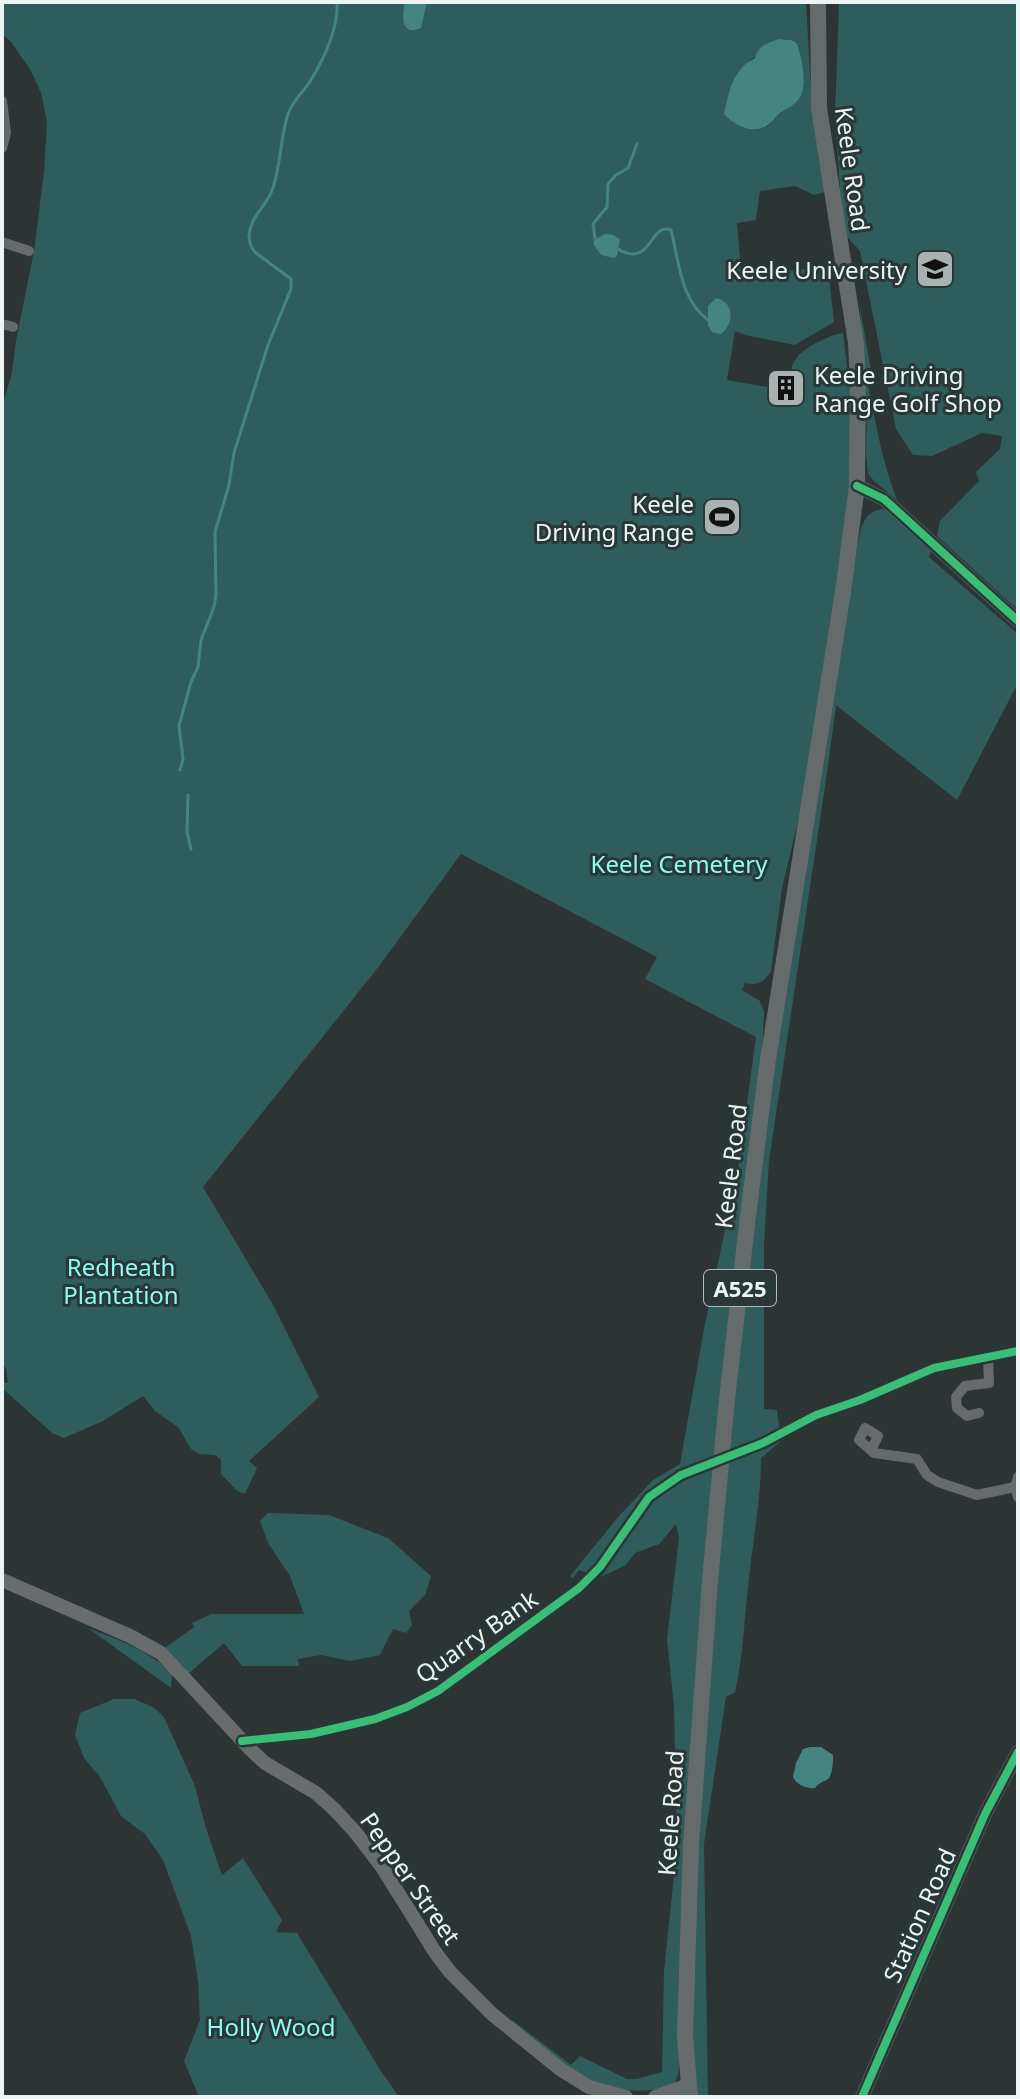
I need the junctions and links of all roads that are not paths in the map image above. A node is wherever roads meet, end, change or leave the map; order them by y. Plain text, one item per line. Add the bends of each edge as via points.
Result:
1 (818, 2) edge
2 (2, 101) edge
3 (2, 148) edge
4 (2, 242) edge
5 (29, 251) dead end
6 (857, 486) junction
7 (1018, 621) edge
8 (1018, 1351) edge
9 (988, 1358) junction
10 (979, 1413) dead end
11 (871, 1450) dead end
12 (1017, 1487) edge
13 (2, 1580) edge
14 (242, 1741) junction
15 (1018, 1752) edge
16 (689, 2091) edge
17 (626, 2097) edge
18 (655, 2097) edge
19 (862, 2097) edge

1 - 6 main road, Keele Road / A525 via 819,108 856,343
2 - 3 street
4 - 5 street
6 - 7 main road via 884,499
6 - 16 main road, Keele Road / A525 via 775,1011 727,1399 691,1844 685,2037
8 - 9 street, Quarry Bank
9 - 10 street via 989,1383 965,1386 956,1397 957,1408 967,1416
9 - 14 street, Quarry Bank, bridge via 934,1368 681,1475 649,1497 579,1588 438,1691 407,1707 311,1734
11 - 12 street via 917,1459 938,1482 977,1495
13 - 14 main road, Pepper Street via 161,1653
14 - 17 main road, Pepper Street via 335,1810 382,1867 450,1972 492,2014 589,2087
15 - 19 main road, Station Road via 985,1814
16 - 18 main road

